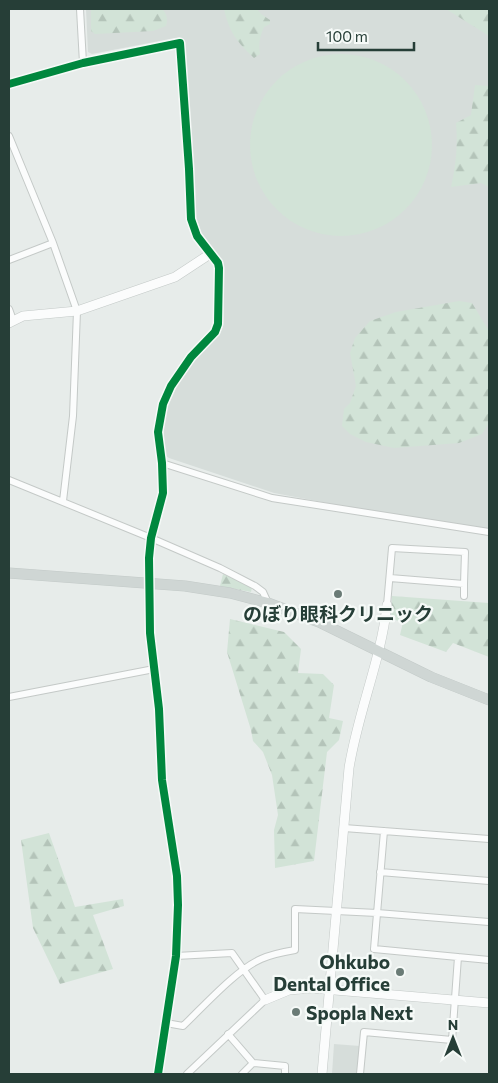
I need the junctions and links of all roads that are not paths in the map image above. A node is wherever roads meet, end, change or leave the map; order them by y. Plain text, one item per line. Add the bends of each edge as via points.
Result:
1 (80, 9) edge
2 (83, 63) junction
3 (9, 84) edge
4 (9, 136) edge
5 (53, 243) junction
6 (210, 254) junction
7 (9, 260) edge
8 (9, 309) edge
9 (77, 311) junction
10 (11, 322) edge
11 (162, 463) junction
12 (9, 480) edge
13 (62, 501) junction
14 (489, 532) edge
15 (152, 538) junction
16 (9, 573) edge
17 (390, 578) junction
18 (149, 584) junction
19 (464, 584) junction
20 (464, 596) dead end
21 (268, 603) junction
22 (387, 605) joint
23 (379, 653) junction
24 (154, 669) junction
25 (431, 677) junction
26 (489, 693) edge
27 (9, 697) edge
28 (489, 700) edge
29 (344, 828) junction
30 (384, 831) junction
31 (489, 839) edge
32 (380, 872) junction
33 (489, 881) edge
34 (336, 911) junction
35 (377, 913) junction
36 (489, 922) edge
37 (176, 956) junction
38 (458, 957) junction
39 (489, 960) edge
40 (244, 969) junction
41 (330, 989) junction
42 (265, 1000) junction
43 (455, 1000) junction
44 (489, 1003) edge
45 (166, 1023) junction
46 (228, 1034) junction
47 (253, 1063) junction
48 (158, 1074) edge
49 (187, 1074) edge
50 (242, 1074) edge
51 (285, 1074) edge
52 (322, 1074) edge
53 (360, 1074) edge

1 - 2 street
2 - 3 street
2 - 6 street via 180,43 191,219 197,236
4 - 5 street
5 - 7 street
5 - 9 street
6 - 9 street via 175,277
6 - 11 street via 218,263 220,274 218,324 215,332 182,370 163,404 158,432
8 - 10 street
9 - 10 street via 23,316
9 - 13 street via 73,416
11 - 14 street via 272,498
11 - 15 street via 163,493
12 - 13 street
13 - 15 street
15 - 18 street
15 - 21 street via 255,586 263,592
16 - 18 main road
17 - 19 street
17 - 19 street via 392,548 465,552
17 - 22 street
18 - 21 main road via 215,591
18 - 24 street
19 - 20 street
21 - 23 main road via 343,632
22 - 23 street
23 - 25 main road
23 - 29 street via 352,751
24 - 27 street
24 - 37 street via 162,780 178,885
25 - 26 main road
25 - 28 main road
29 - 30 street
29 - 34 street
30 - 31 street
30 - 32 street
32 - 33 street
32 - 35 street
34 - 35 street
34 - 40 street via 295,909 295,950 277,953
34 - 41 street
35 - 36 street
35 - 38 street via 374,949
37 - 40 street via 232,953
37 - 45 street
38 - 39 street
38 - 43 street
40 - 42 street
40 - 45 street via 183,1026
41 - 42 street via 300,988
41 - 43 street
41 - 52 street
42 - 46 street
43 - 44 street
43 - 53 street via 452,1040 364,1032
45 - 48 street
46 - 47 street
46 - 49 street
47 - 50 street
47 - 51 street via 286,1066

